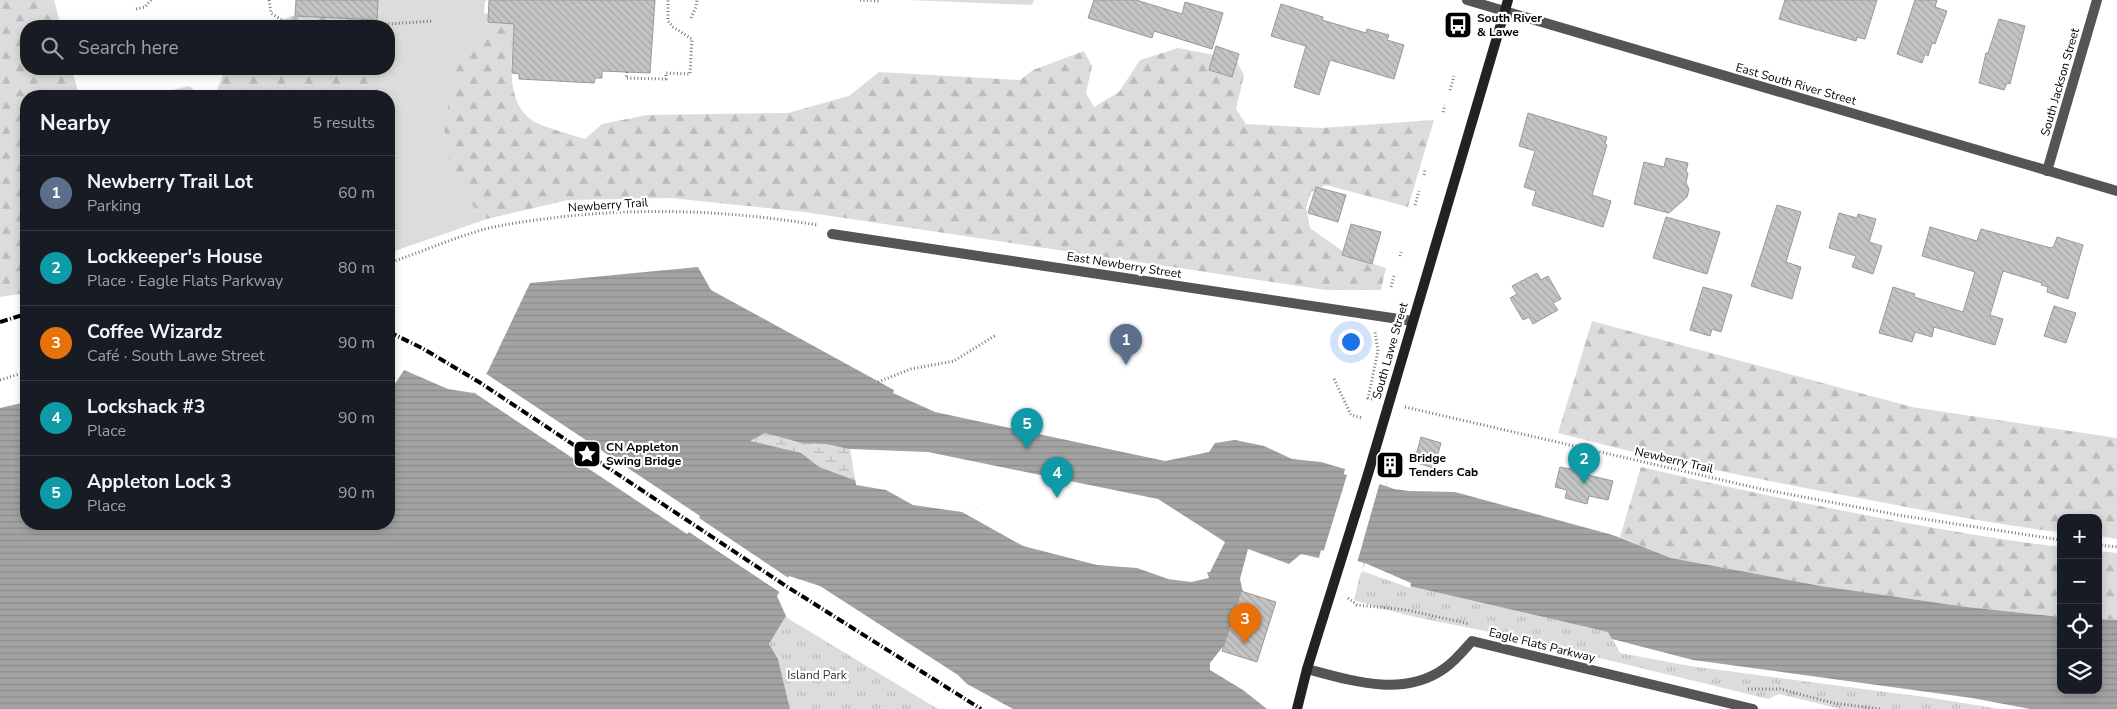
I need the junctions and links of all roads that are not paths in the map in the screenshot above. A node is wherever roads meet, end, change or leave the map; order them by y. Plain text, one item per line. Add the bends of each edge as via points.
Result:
1 (1467, 0) edge
2 (1508, 0) edge
3 (2097, 0) edge
4 (1504, 11) junction
5 (2048, 170) junction
6 (2117, 191) edge
7 (832, 234) road end
8 (1412, 321) junction
9 (1307, 670) junction
10 (1297, 709) edge
11 (1753, 709) edge

1 - 4 street, East South River Street
2 - 4 main road, South Lawe Street
3 - 5 street, South Jackson Street
4 - 5 street, East South River Street
4 - 8 main road, South Lawe Street
5 - 6 street, East South River Street
7 - 8 street, East Newberry Street
8 - 9 main road, South Lawe Street
9 - 10 main road, South Lawe Street
9 - 11 street, Eagle Flats Parkway via 1356,682 1391,685 1420,681 1445,668 1472,641

